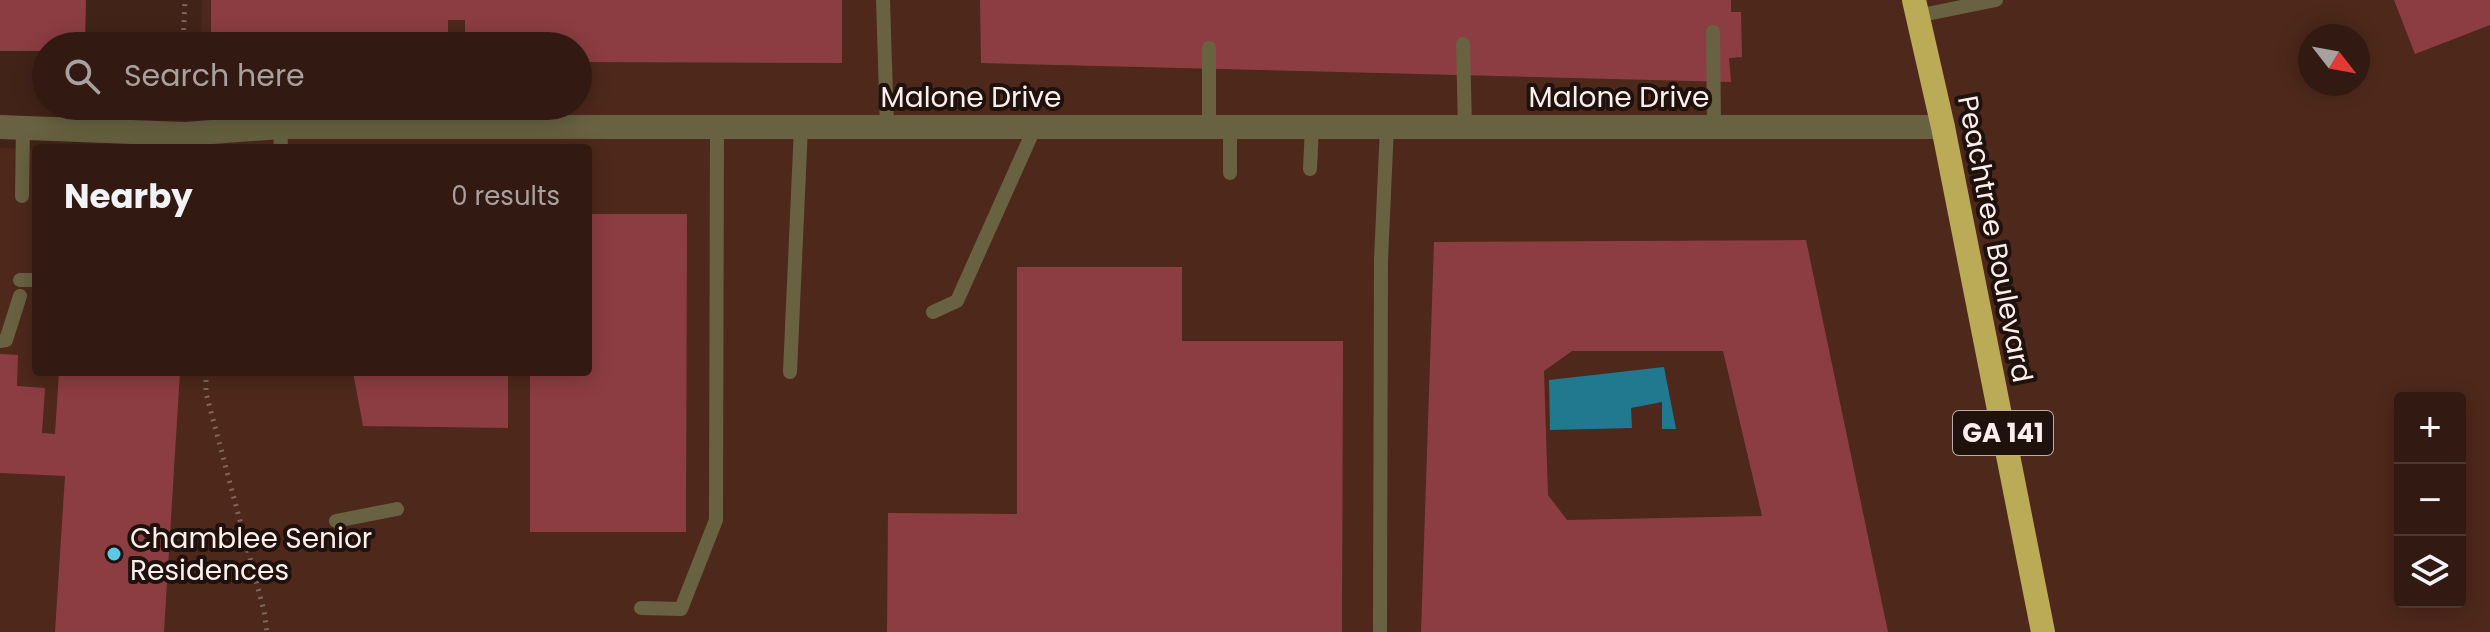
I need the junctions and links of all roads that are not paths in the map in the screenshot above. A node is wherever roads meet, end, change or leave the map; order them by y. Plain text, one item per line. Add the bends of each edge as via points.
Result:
1 (883, 0) edge
2 (1996, 0) edge
3 (1916, 8) edge
4 (1713, 32) dead end
5 (1463, 44) dead end
6 (1209, 48) dead end
7 (1387, 126) junction
8 (12, 127) edge
9 (717, 127) junction
10 (801, 127) junction
11 (887, 127) junction
12 (1035, 127) junction
13 (1219, 127) junction
14 (1312, 127) junction
15 (1465, 127) junction
16 (1714, 127) junction
17 (1943, 127) junction
18 (280, 138) edge
19 (1310, 169) dead end
20 (1230, 173) dead end
21 (22, 196) dead end
22 (20, 280) dead end
23 (32, 280) edge
24 (20, 296) dead end
25 (933, 312) dead end
26 (0, 341) edge
27 (790, 372) dead end
28 (397, 509) dead end
29 (336, 521) dead end
30 (641, 608) dead end
31 (1380, 632) edge
32 (2043, 632) edge

1 - 11 lane
2 - 3 lane
3 - 17 highway, Peachtree Boulevard / GA 141
4 - 16 lane
5 - 15 lane
6 - 13 lane
7 - 14 street, Malone Drive
7 - 15 street, Malone Drive
7 - 31 lane via 1381,260
8 - 18 street, Malone Drive
8 - 21 lane
9 - 10 street, Malone Drive
9 - 18 street, Malone Drive
9 - 30 lane via 716,520 681,609
10 - 11 street, Malone Drive
10 - 27 lane
11 - 12 street, Malone Drive
12 - 13 street, Malone Drive
12 - 25 lane via 957,301
13 - 14 street, Malone Drive
13 - 20 lane
14 - 19 lane
15 - 16 street, Malone Drive
16 - 17 street, Malone Drive
17 - 32 highway, Peachtree Boulevard / GA 141
22 - 23 lane
24 - 26 lane via 6,340
28 - 29 lane

